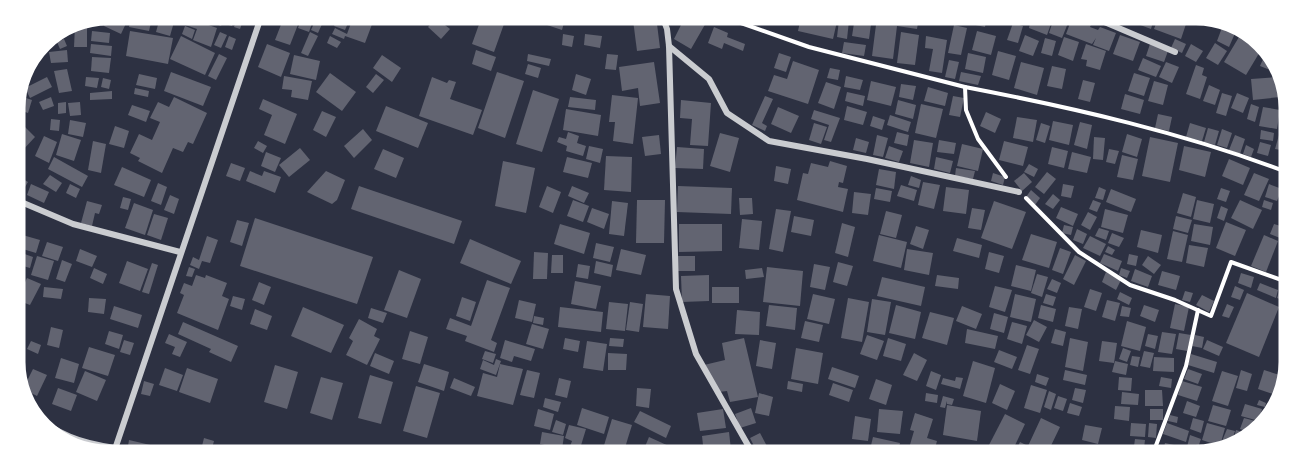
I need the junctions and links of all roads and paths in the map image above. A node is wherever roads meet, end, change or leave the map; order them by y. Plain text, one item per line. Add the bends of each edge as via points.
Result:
1 (259, 24) edge
2 (665, 24) edge
3 (744, 24) edge
4 (1109, 24) edge
5 (669, 46) junction
6 (1174, 52) dead end
7 (965, 87) junction
8 (1280, 170) edge
9 (1019, 192) junction
10 (24, 203) edge
11 (180, 252) junction
12 (1280, 280) edge
13 (1198, 310) junction
14 (66, 434) edge
15 (89, 443) edge
16 (116, 446) edge
17 (748, 446) edge
18 (1156, 446) edge

1 - 11 street
2 - 5 street
3 - 7 path via 809,47
4 - 6 street
5 - 9 street via 708,79 727,113 769,141
5 - 17 street via 676,289 696,354
7 - 8 path via 1156,130
7 - 9 path via 966,110 978,140
9 - 13 path via 1079,252 1130,285
10 - 11 street via 74,224
11 - 16 street
12 - 13 path via 1231,262 1211,316
13 - 18 path via 1186,366
14 - 15 street

